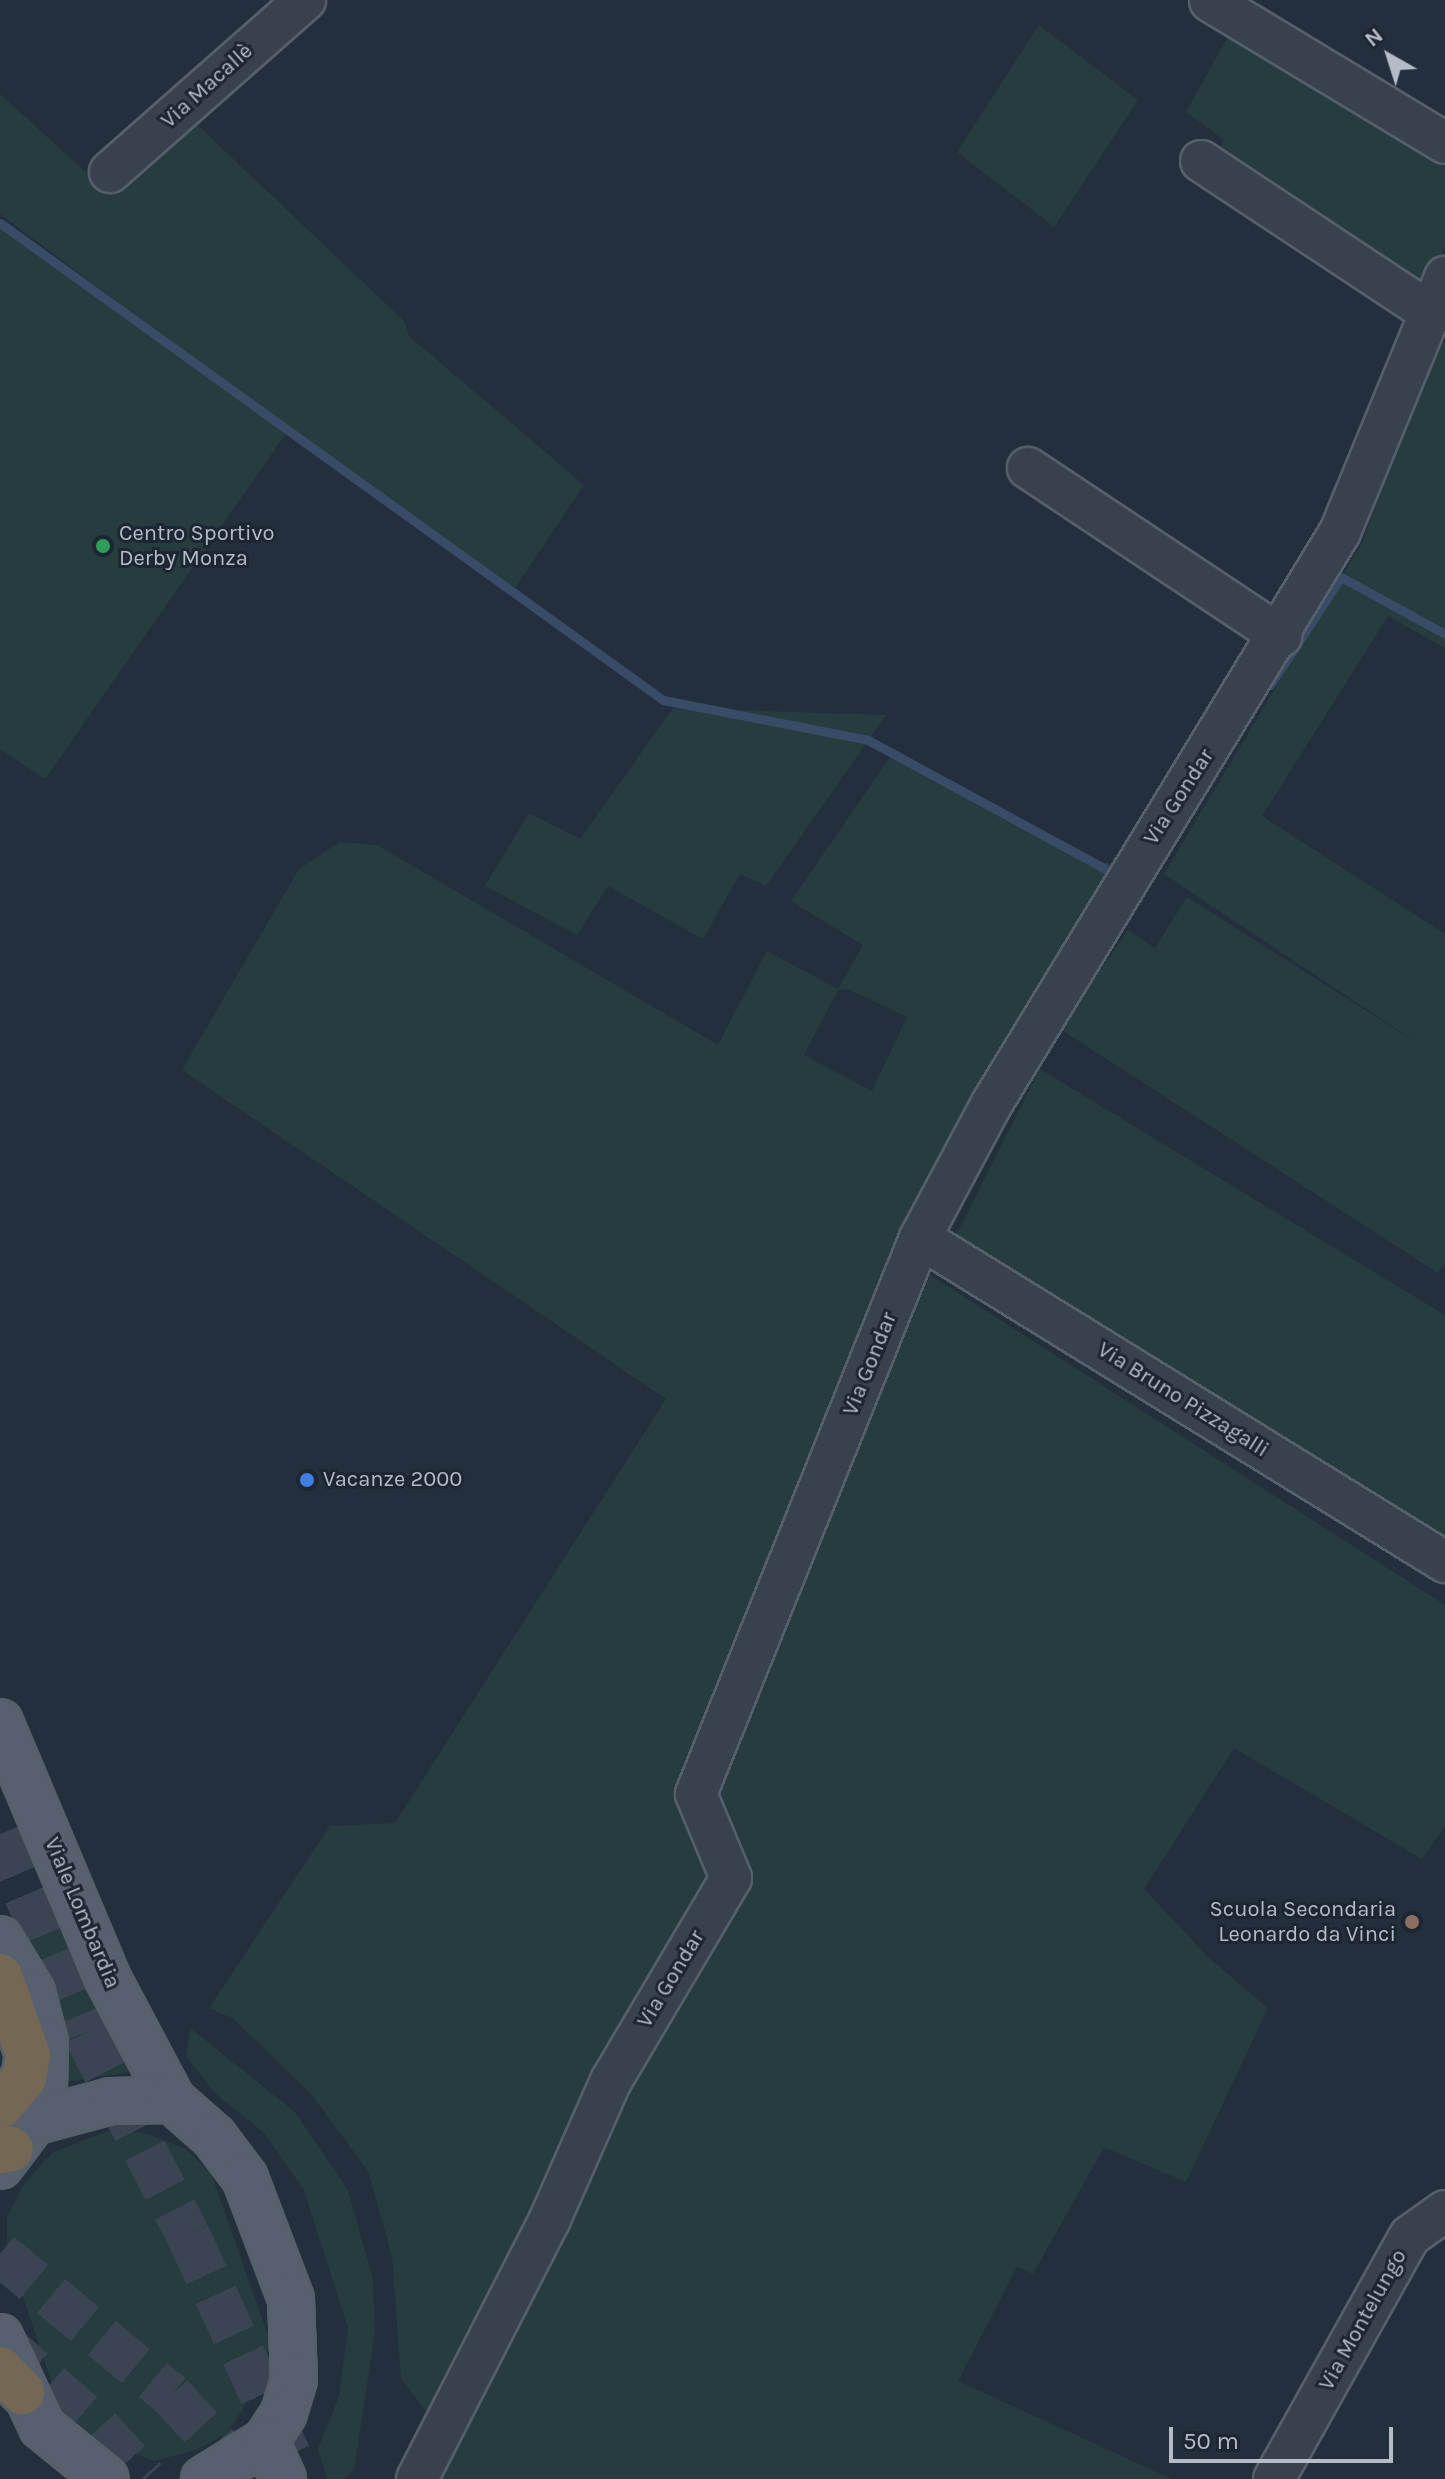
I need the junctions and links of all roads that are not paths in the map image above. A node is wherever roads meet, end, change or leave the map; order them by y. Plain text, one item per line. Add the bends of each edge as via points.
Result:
1 (305, 0) edge
2 (1210, 1) edge
3 (1445, 143) edge
4 (1201, 161) dead end
5 (110, 172) dead end
6 (1437, 294) edge
7 (1028, 468) dead end
8 (1281, 636) junction
9 (920, 1238) junction
10 (1445, 1562) edge
11 (0, 1722) edge
12 (0, 1939) edge
13 (0, 1976) edge
14 (172, 2100) junction
15 (9, 2139) edge
16 (1443, 2211) edge
17 (0, 2337) edge
18 (11, 2380) edge
19 (275, 2460) edge
20 (106, 2479) edge
21 (204, 2479) edge
22 (417, 2479) edge
23 (1274, 2479) edge

1 - 5 street, Via Macallè
2 - 3 street
4 - 6 street
6 - 8 street, Via Gondar via 1340,532
7 - 8 street
8 - 9 street, Via Gondar via 1105,913
9 - 10 street, Via Bruno Pizzagalli
9 - 22 street, Via Gondar via 696,1794 731,1878 611,2081 550,2219
11 - 14 main road, Viale Lombardia via 107,1977
12 - 15 main road via 32,1992 45,2042 44,2091
13 - 15 highway via 28,2055
14 - 15 main road via 111,2101
14 - 19 main road via 214,2137 245,2178 291,2299 294,2380
16 - 23 street, Via Montelungo via 1410,2236
17 - 18 main road
18 - 20 main road via 66,2453
19 - 21 main road

